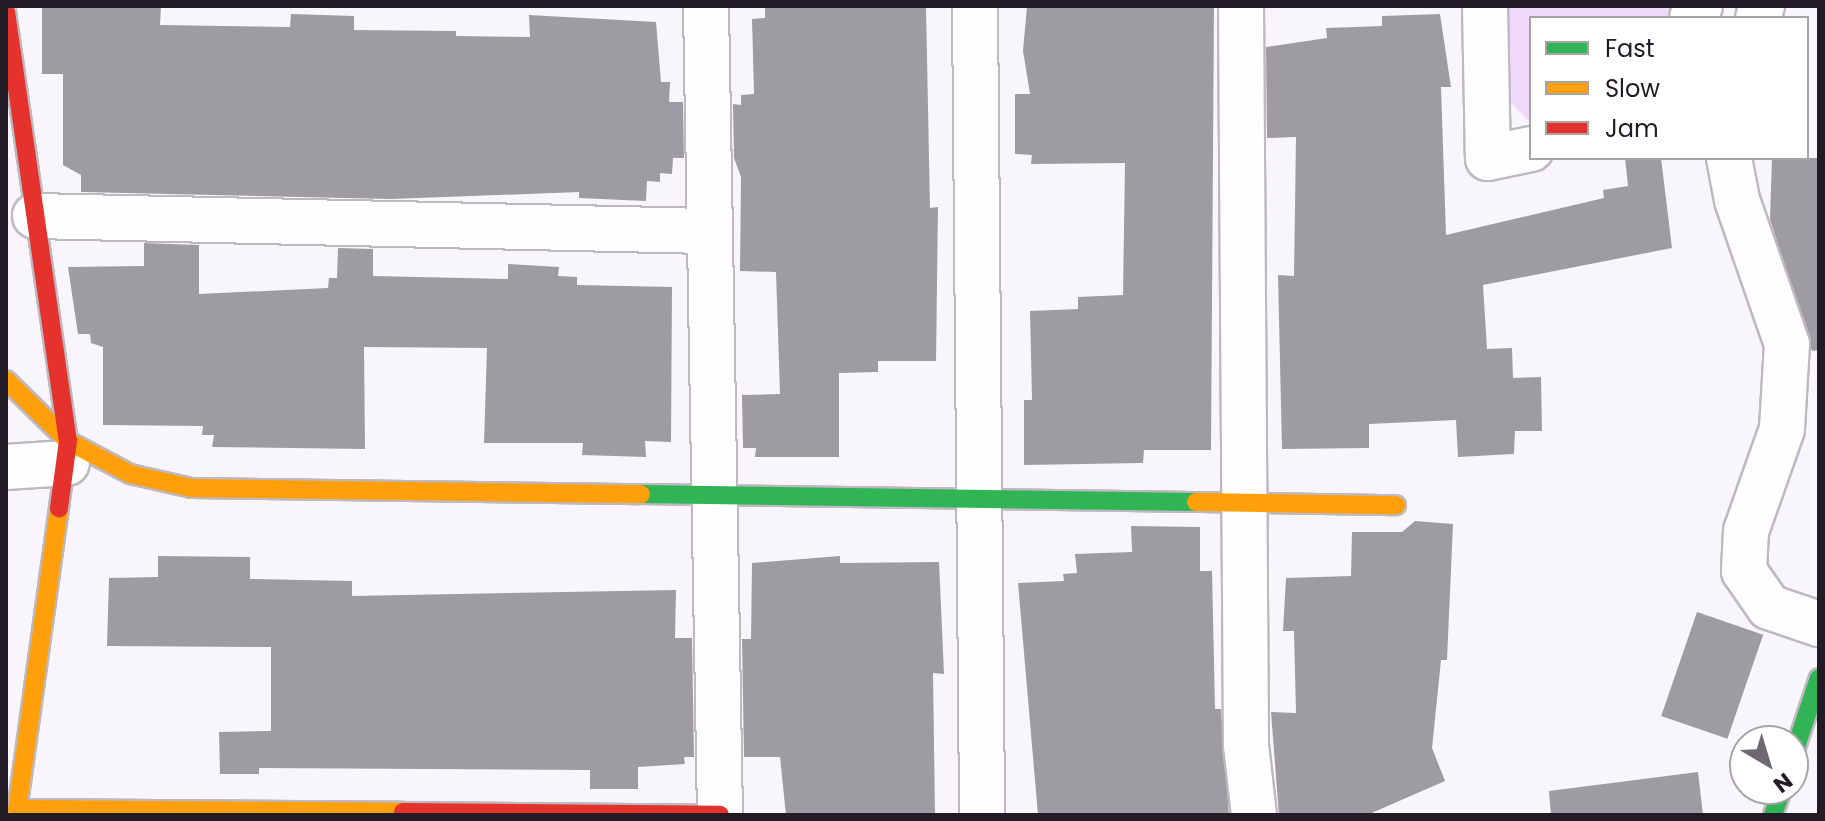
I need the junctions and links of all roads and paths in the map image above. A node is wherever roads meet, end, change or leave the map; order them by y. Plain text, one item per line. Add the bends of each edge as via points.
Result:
1 (706, 6) edge
2 (975, 6) edge
3 (1241, 6) edge
4 (1485, 6) edge
5 (6, 12) edge
6 (1529, 149) edge
7 (1729, 160) edge
8 (35, 216) junction
9 (707, 231) junction
10 (6, 380) edge
11 (67, 452) junction
12 (6, 467) edge
13 (715, 499) junction
14 (981, 501) junction
15 (1396, 505) dead end
16 (1247, 506) junction
17 (1819, 624) edge
18 (1819, 678) edge
19 (1803, 725) edge
20 (387, 814) edge
21 (720, 815) edge
22 (982, 815) edge
23 (1254, 815) edge

1 - 9 street
2 - 14 street
3 - 16 street
4 - 6 street via 1488,158
5 - 8 street
7 - 17 street via 1737,200 1787,344 1782,429 1746,531 1744,571 1769,607
8 - 9 street
8 - 11 street
9 - 13 street
10 - 11 street
11 - 12 street
11 - 13 street via 191,488
11 - 20 street via 17,809
13 - 14 street
13 - 21 street
14 - 16 street
14 - 22 street
15 - 16 street
16 - 23 street via 1246,745
18 - 19 street
20 - 21 street

